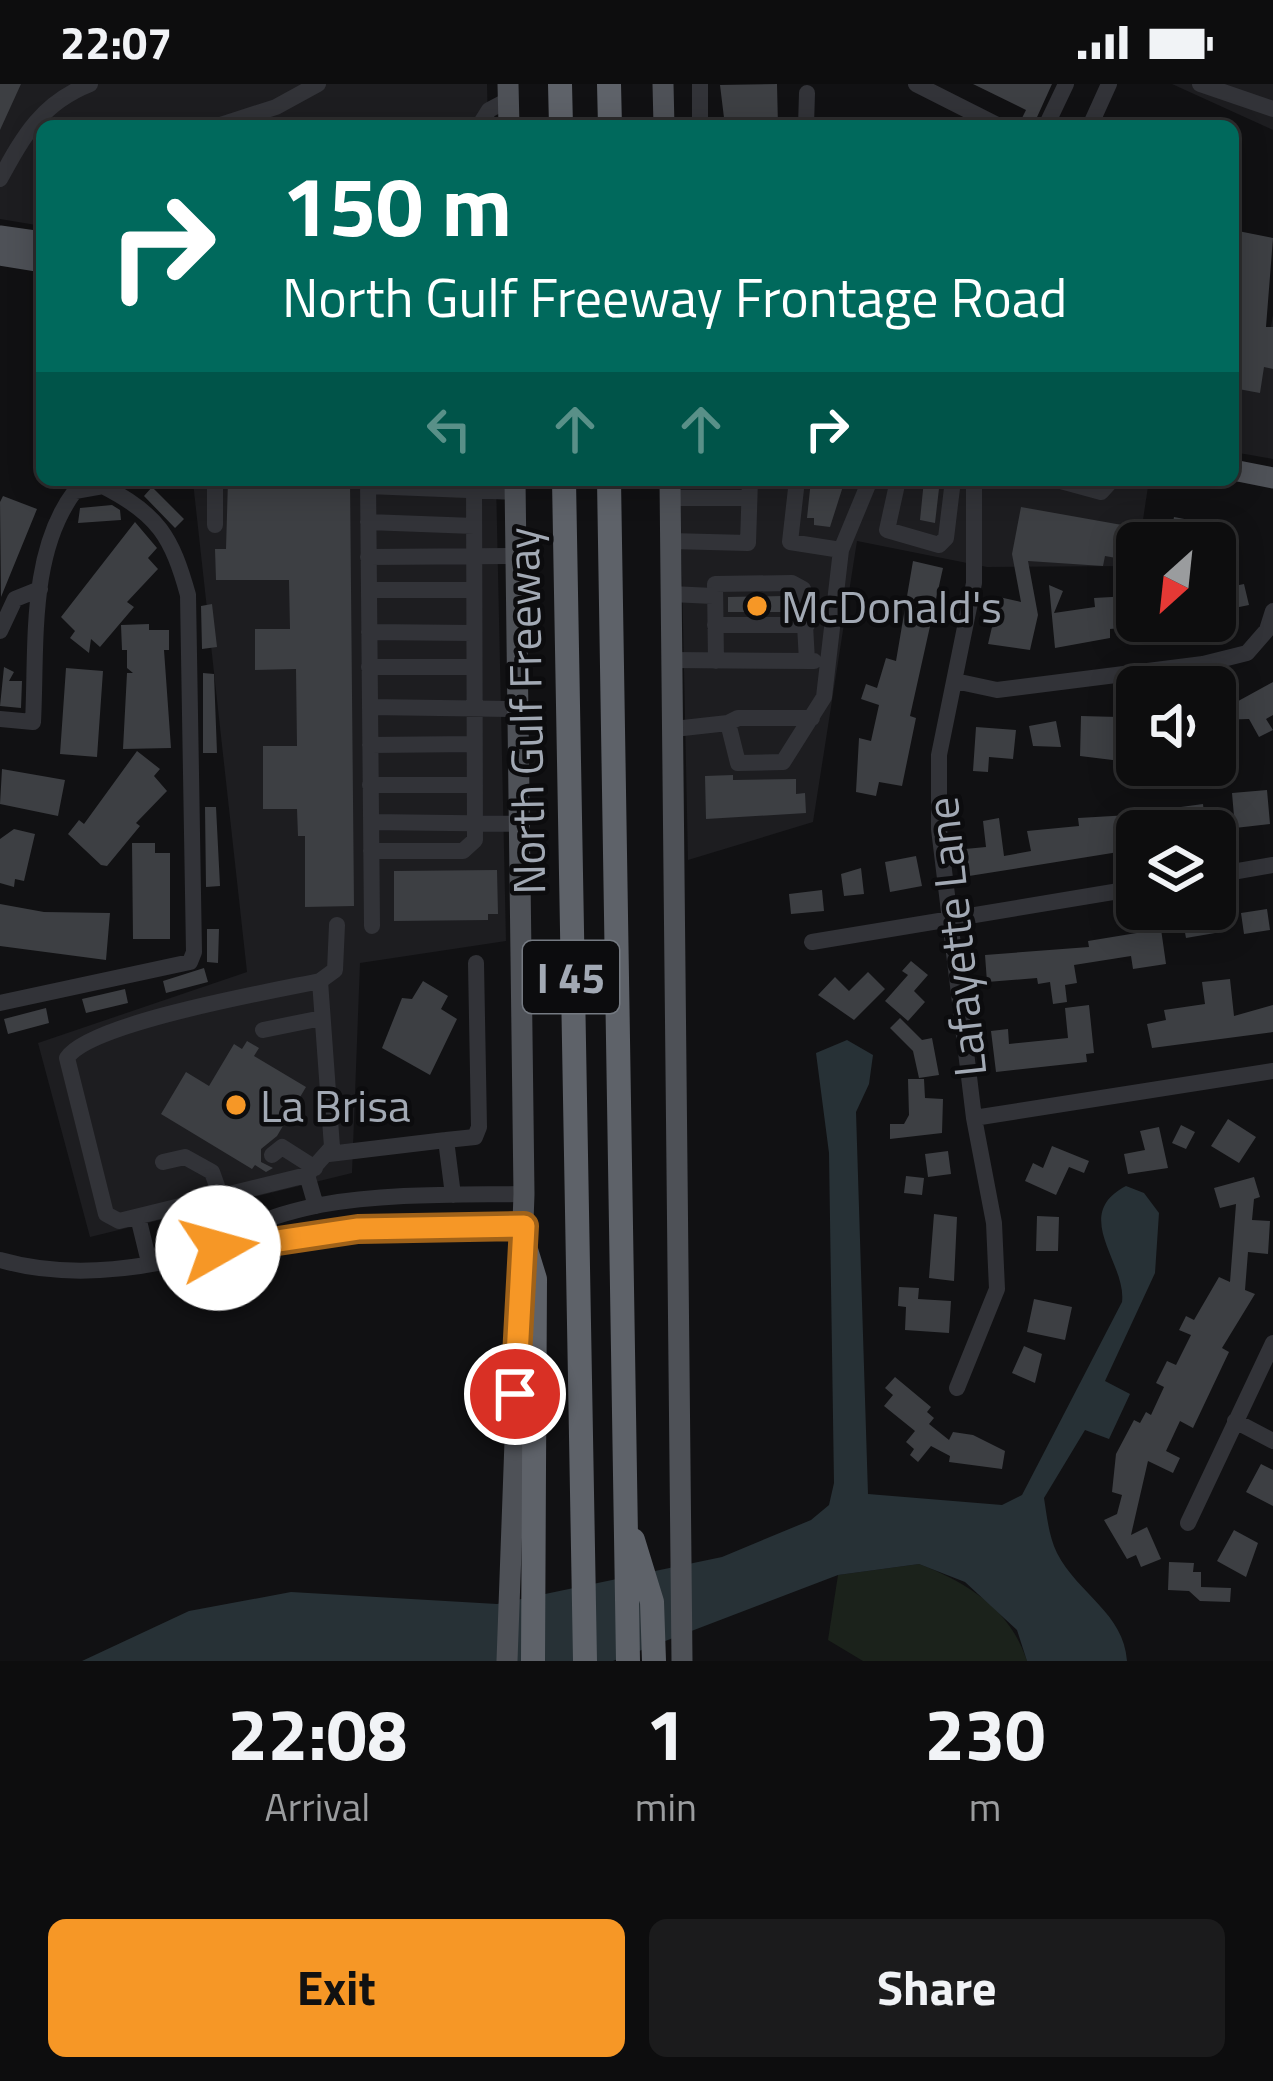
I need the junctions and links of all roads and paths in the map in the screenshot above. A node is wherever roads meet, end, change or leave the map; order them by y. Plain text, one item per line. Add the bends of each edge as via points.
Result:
1 (67, 84) edge
2 (90, 84) edge
3 (318, 84) edge
4 (560, 84) edge
5 (609, 84) edge
6 (664, 84) edge
7 (700, 84) edge
8 (916, 84) edge
9 (1066, 84) edge
10 (1109, 84) edge
11 (1200, 84) edge
12 (1256, 84) edge
13 (508, 92) edge
14 (807, 93) dead end
15 (52, 101) junction
16 (1248, 102) junction
17 (1273, 110) edge
18 (236, 120) edge
19 (483, 120) edge
20 (561, 120) edge
21 (610, 120) edge
22 (664, 120) edge
23 (700, 120) edge
24 (806, 120) edge
25 (986, 120) edge
26 (1049, 120) edge
27 (1093, 120) edge
28 (0, 178) edge
29 (0, 236) edge
30 (36, 241) edge
31 (0, 255) edge
32 (36, 261) edge
33 (1239, 471) edge
34 (1273, 478) edge
35 (215, 486) edge
36 (368, 486) edge
37 (474, 486) edge
38 (515, 486) edge
39 (564, 486) edge
40 (609, 486) edge
41 (670, 486) edge
42 (795, 486) edge
43 (868, 486) edge
44 (897, 486) edge
45 (952, 486) edge
46 (974, 487) edge
47 (749, 489) edge
48 (368, 522) junction
49 (215, 525) dead end
50 (474, 526) junction
51 (670, 541) junction
52 (940, 544) junction
53 (972, 548) junction
54 (841, 550) junction
55 (474, 556) junction
56 (515, 556) junction
57 (368, 557) junction
58 (40, 589) junction
59 (369, 590) junction
60 (474, 590) junction
61 (670, 594) junction
62 (713, 596) junction
63 (1273, 611) edge
64 (715, 625) junction
65 (807, 625) junction
66 (0, 631) edge
67 (369, 632) junction
68 (474, 633) junction
69 (671, 659) junction
70 (807, 661) junction
71 (828, 661) junction
72 (716, 662) junction
73 (369, 667) junction
74 (474, 667) junction
75 (956, 681) junction
76 (370, 707) junction
77 (474, 709) junction
78 (518, 709) junction
79 (812, 718) junction
80 (0, 719) edge
81 (728, 723) junction
82 (674, 729) junction
83 (475, 744) junction
84 (370, 745) junction
85 (370, 784) junction
86 (475, 784) junction
87 (370, 822) junction
88 (475, 824) junction
89 (520, 824) junction
90 (371, 851) junction
91 (1273, 865) edge
92 (1236, 871) edge
93 (1116, 892) edge
94 (948, 920) junction
95 (337, 925) dead end
96 (372, 926) dead end
97 (812, 942) dead end
98 (476, 963) dead end
99 (320, 981) junction
100 (0, 1004) edge
101 (322, 1018) junction
102 (263, 1030) dead end
103 (1273, 1071) edge
104 (974, 1118) junction
105 (446, 1140) junction
106 (328, 1154) junction
107 (163, 1162) dead end
108 (311, 1172) junction
109 (252, 1188) junction
110 (524, 1194) junction
111 (453, 1195) junction
112 (220, 1197) junction
113 (382, 1197) junction
114 (316, 1206) junction
115 (138, 1217) junction
116 (386, 1228) junction
117 (523, 1233) junction
118 (244, 1238) junction
119 (0, 1260) edge
120 (149, 1262) junction
121 (1273, 1343) edge
122 (957, 1388) dead end
123 (1235, 1421) junction
124 (1273, 1441) edge
125 (623, 1506) junction
126 (1188, 1523) dead end
127 (628, 1655) edge
128 (507, 1661) edge
129 (532, 1661) edge
130 (585, 1661) edge
131 (654, 1661) edge
132 (682, 1661) edge

1 - 15 street
2 - 15 street
3 - 18 street
4 - 20 highway
5 - 21 highway
6 - 22 main road
7 - 23 street
8 - 25 street
9 - 26 street
10 - 27 street
11 - 16 street
12 - 16 street
13 - 19 street
14 - 24 street
15 - 28 street
16 - 17 street
29 - 30 main road
31 - 32 main road
33 - 34 main road
35 - 49 street
36 - 48 street
37 - 50 street
38 - 56 main road
39 - 130 highway, North Gulf Freeway / I 45
40 - 125 highway, North Gulf Freeway / I 45
41 - 47 street
41 - 51 main road
42 - 54 street via 790,542
43 - 54 street
44 - 52 street via 887,530
45 - 46 street
45 - 52 street
46 - 53 street, Lafayette Lane
47 - 51 street via 748,543
48 - 50 street
48 - 57 street
50 - 55 street
51 - 61 main road
52 - 53 street
53 - 75 street, Lafayette Lane via 974,584
54 - 71 street
55 - 56 street
55 - 57 street
55 - 60 street
56 - 78 main road
57 - 59 street
58 - 66 street via 15,599
58 - 80 street via 34,722
58 - 100 street via 58,514 75,491 103,486 124,496 175,546 188,595 194,952 190,962
59 - 60 street
59 - 67 street
60 - 68 street
61 - 62 street
61 - 69 main road
62 - 64 street
62 - 65 street via 715,584 798,584
63 - 75 street via 1247,653 1203,664 997,690
64 - 65 street
64 - 72 street
65 - 70 street
67 - 68 street
67 - 73 street
68 - 74 street
69 - 72 street
69 - 82 main road
70 - 71 street
70 - 72 street
71 - 79 street
73 - 74 street
73 - 76 street
74 - 77 street
75 - 94 street, Lafayette Lane via 939,755
76 - 77 street
76 - 84 street
77 - 78 street
77 - 83 street
78 - 89 main road
79 - 81 street
79 - 81 street via 783,762 738,763
81 - 82 street
82 - 132 main road
83 - 84 street
83 - 86 street
84 - 85 street
85 - 86 street
85 - 87 street
86 - 88 street
87 - 88 street
87 - 90 street
88 - 89 street
88 - 90 street via 475,840 464,851
89 - 110 main road
90 - 96 street
91 - 92 street
93 - 94 street
94 - 97 street
94 - 104 street, Lafayette Lane
95 - 99 street via 335,970
98 - 105 street via 479,1127 475,1137
99 - 101 street
99 - 115 street via 74,1045 67,1058 106,1214
101 - 102 street
101 - 106 street
103 - 104 street
104 - 122 street, Lafayette Lane via 997,1289
105 - 106 street
105 - 111 street
106 - 108 street
107 - 112 street via 185,1157 212,1172
108 - 109 street
108 - 109 street via 282,1147
108 - 114 street
109 - 112 street
110 - 111 street
110 - 117 main road
111 - 113 street
112 - 115 street
113 - 114 street
113 - 116 street
114 - 118 street via 251,1227
115 - 120 street
116 - 117 street
116 - 118 street via 258,1244
117 - 128 main road
117 - 129 highway via 535,1279
118 - 120 street
119 - 120 street via 40,1271
121 - 123 street
123 - 124 street
123 - 126 street
125 - 127 highway, North Gulf Freeway / I 45
125 - 131 highway via 652,1602

